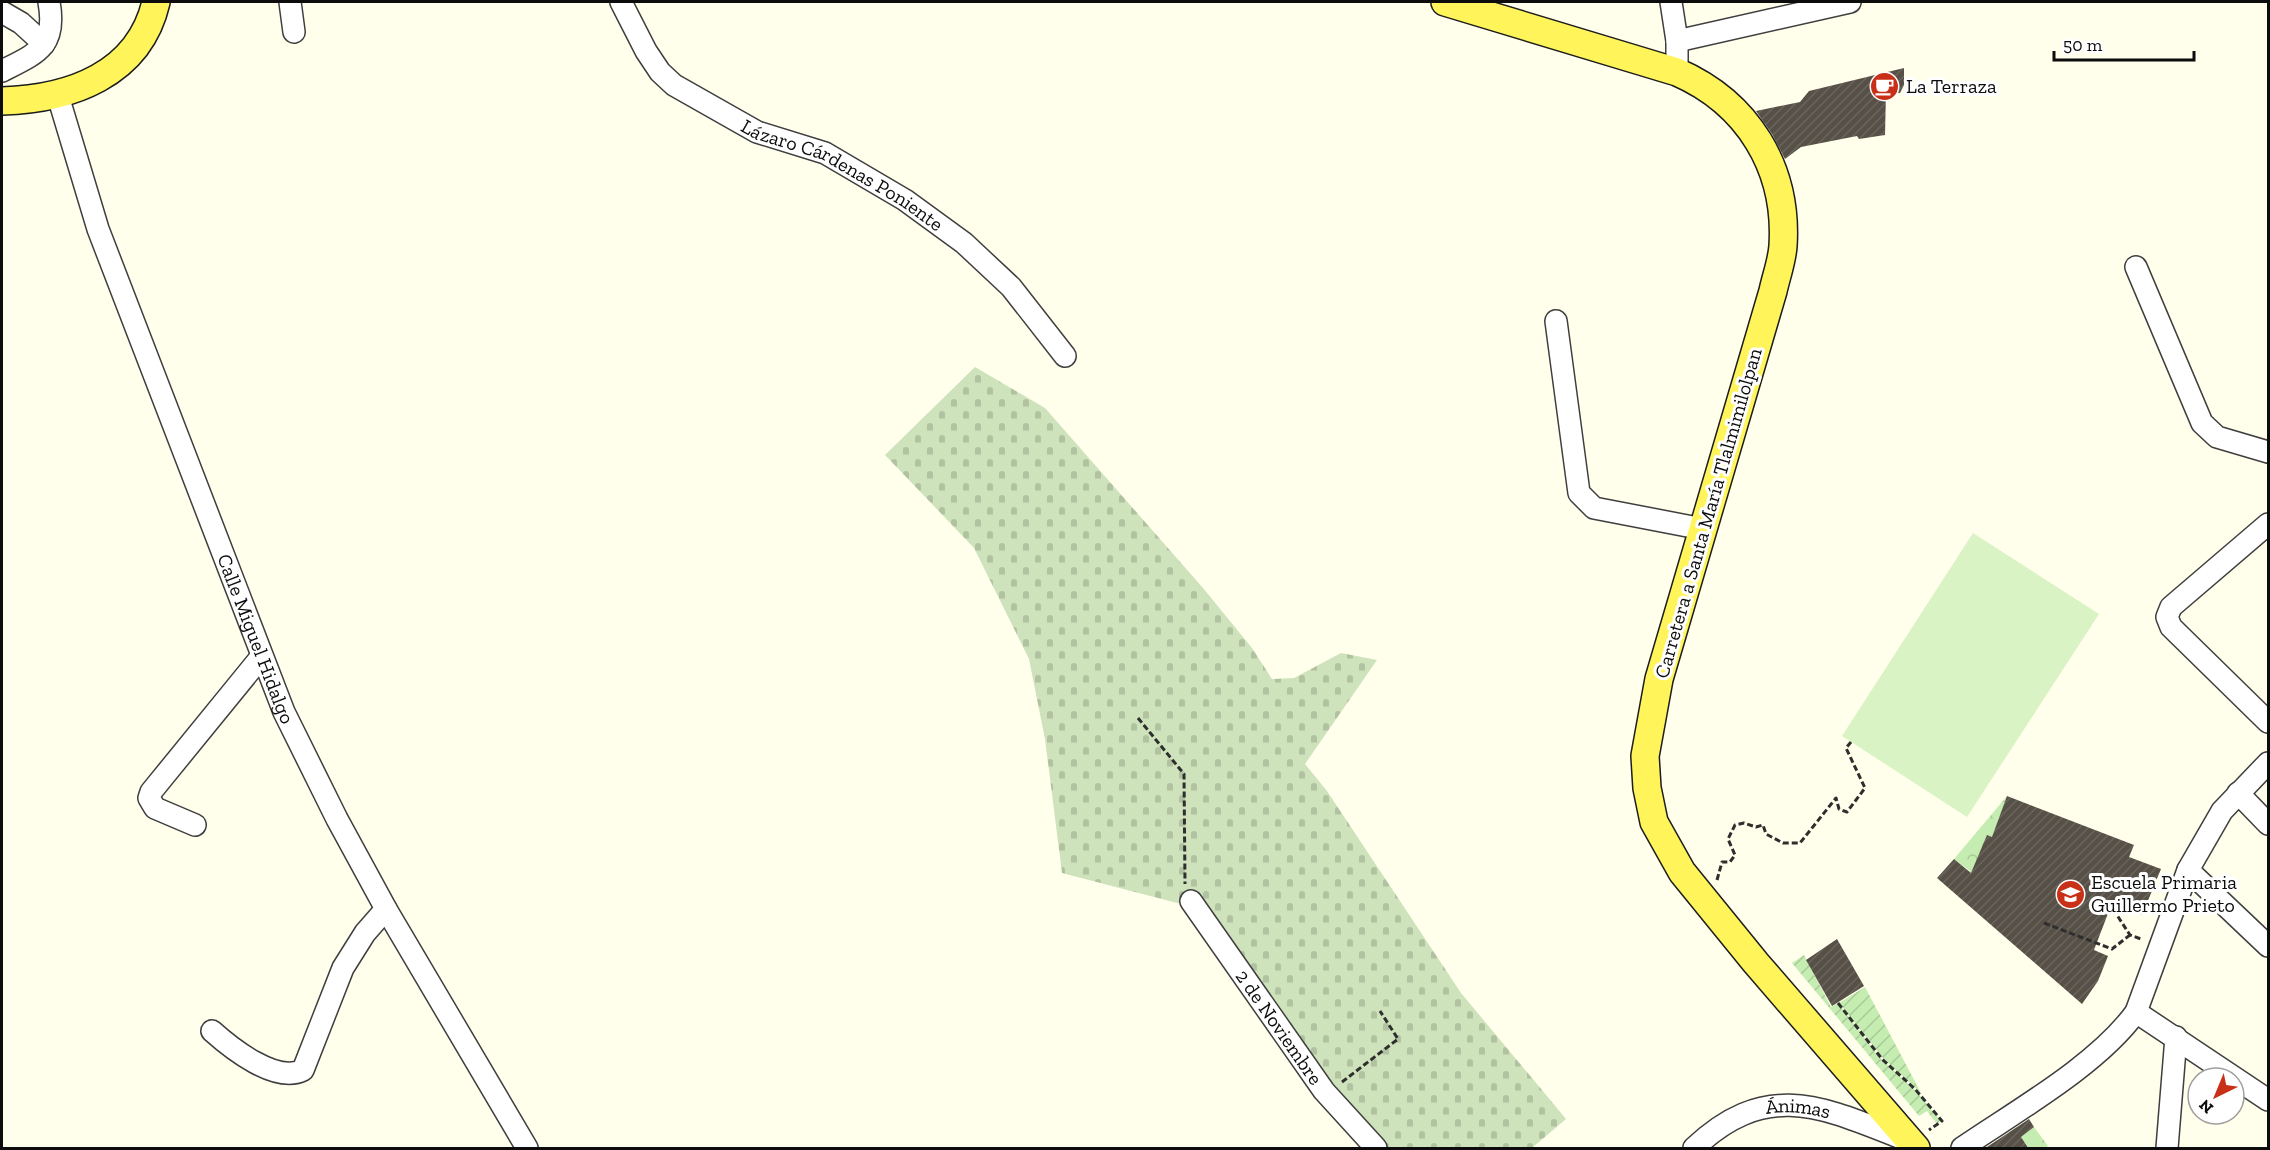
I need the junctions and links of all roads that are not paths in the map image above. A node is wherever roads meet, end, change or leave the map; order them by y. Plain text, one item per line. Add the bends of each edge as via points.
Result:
1 (49, 2) edge
2 (142, 2) edge
3 (156, 2) edge
4 (290, 2) edge
5 (621, 2) edge
6 (1445, 2) edge
7 (1671, 2) edge
8 (1850, 2) edge
9 (2, 12) edge
10 (294, 32) dead end
11 (142, 37) junction
12 (1677, 41) junction
13 (44, 44) junction
14 (2, 71) edge
15 (1677, 72) junction
16 (58, 96) junction
17 (2, 101) edge
18 (2136, 267) dead end
19 (1556, 321) dead end
20 (1065, 356) dead end
21 (2268, 452) edge
22 (2268, 524) edge
23 (1703, 530) junction
24 (261, 657) junction
25 (2268, 722) edge
26 (2268, 763) edge
27 (2238, 793) junction
28 (2268, 824) edge
29 (195, 825) dead end
30 (2188, 870) junction
31 (1191, 902) road end
32 (386, 909) junction
33 (2268, 946) edge
34 (2136, 1012) junction
35 (212, 1031) dead end
36 (2176, 1037) junction
37 (2268, 1100) edge
38 (1912, 1145) edge
39 (527, 1149) edge
40 (1376, 1149) edge
41 (1694, 1149) edge
42 (1962, 1149) edge
43 (2167, 1149) edge

1 - 13 street via 52,21
2 - 11 street
3 - 11 main road
4 - 10 street
5 - 20 street, Lázaro Cárdenas Poniente via 646,51 674,85 757,132 825,153 905,200 964,243 1011,287
6 - 15 main road, Carretera a Santa María Tlalmimilolpan
7 - 12 street
8 - 12 street
9 - 13 street
11 - 16 main road via 108,73
12 - 15 street
13 - 14 street
15 - 23 main road, Carretera a Santa María Tlalmimilolpan via 1718,93 1755,134 1770,165 1782,221 1783,247 1773,291
16 - 17 main road
16 - 24 street, Calle Miguel Hidalgo via 102,240
18 - 21 street via 2202,423 2217,437
19 - 23 street via 1579,493 1594,508
22 - 25 street via 2171,607 2167,617 2171,627
23 - 38 main road, Carretera a Santa María Tlalmimilolpan via 1659,679 1646,756 1654,822 1669,852 1705,900
24 - 29 street via 151,792 149,798 155,808
24 - 32 street, Calle Miguel Hidalgo via 305,755
26 - 27 street
27 - 28 street
27 - 30 street via 2214,824
30 - 33 street
30 - 34 street
31 - 40 street, 2 de Noviembre via 1324,1091
32 - 35 street via 347,959 303,1070 288,1072 250,1060
32 - 39 street, Calle Miguel Hidalgo
34 - 36 street
34 - 42 street via 2096,1055
36 - 37 street
36 - 43 street
38 - 41 street, Ánimas via 1808,1105 1782,1104 1736,1117

